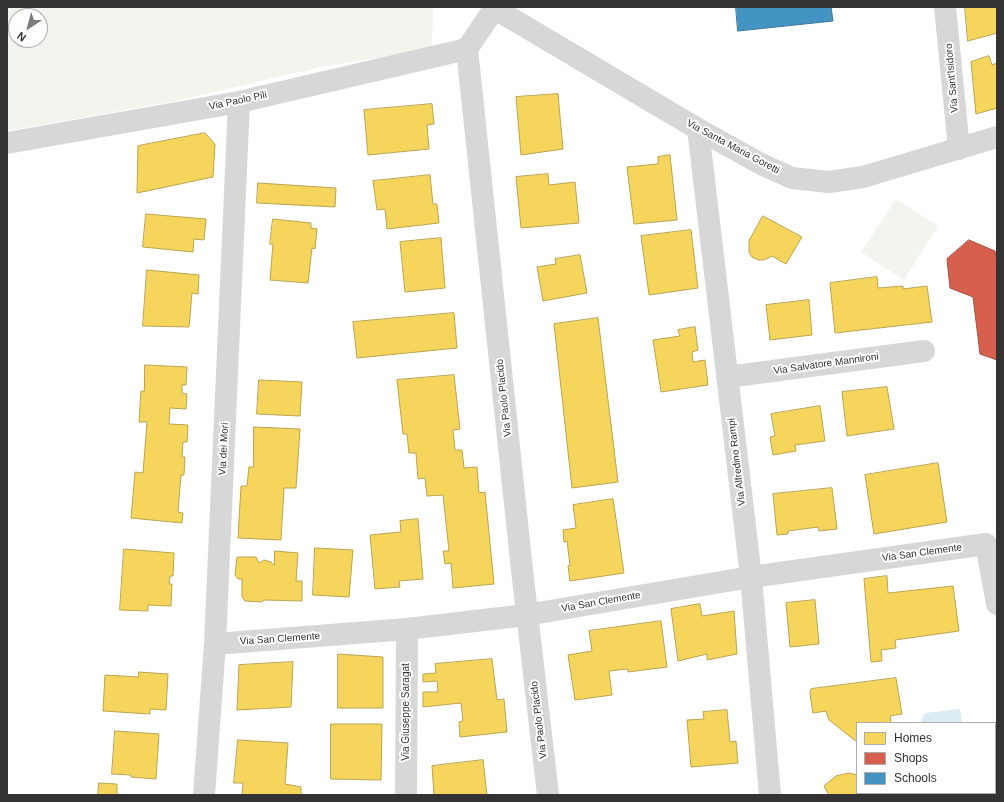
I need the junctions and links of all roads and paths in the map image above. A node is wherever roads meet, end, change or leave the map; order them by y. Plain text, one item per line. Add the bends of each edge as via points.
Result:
1 (945, 7) edge
2 (493, 8) edge
3 (467, 49) junction
4 (239, 102) junction
5 (698, 129) junction
6 (997, 137) edge
7 (7, 143) edge
8 (959, 149) junction
9 (924, 351) dead end
10 (727, 377) junction
11 (751, 577) junction
12 (997, 604) edge
13 (526, 615) junction
14 (407, 629) junction
15 (214, 644) junction
16 (204, 795) edge
17 (406, 795) edge
18 (548, 795) edge
19 (770, 795) edge

1 - 8 street, Via Sant'Isidoro
2 - 3 street
2 - 5 street, Via Santa Maria Goretti
3 - 4 street, Via Paolo Pili
3 - 13 street, Via Paolo Placido
4 - 7 street, Via Paolo Pili
4 - 15 street, Via dei Mori
5 - 8 street, Via Santa Maria Goretti via 792,178 829,182 863,177
5 - 10 street, Via Alfredino Rampi
6 - 8 street, Via Santa Maria Goretti
9 - 10 street, Via Salvatore Mannironi
10 - 11 street, Via Alfredino Rampi
11 - 12 street, Via San Clemente via 986,544
11 - 13 street, Via San Clemente
11 - 19 street, Via Alfredino Rampi
13 - 14 street, Via San Clemente
13 - 18 street, Via Paolo Placido
14 - 15 street, Via San Clemente
14 - 17 street, Via Giuseppe Saragat
15 - 16 street, Via dei Mori

